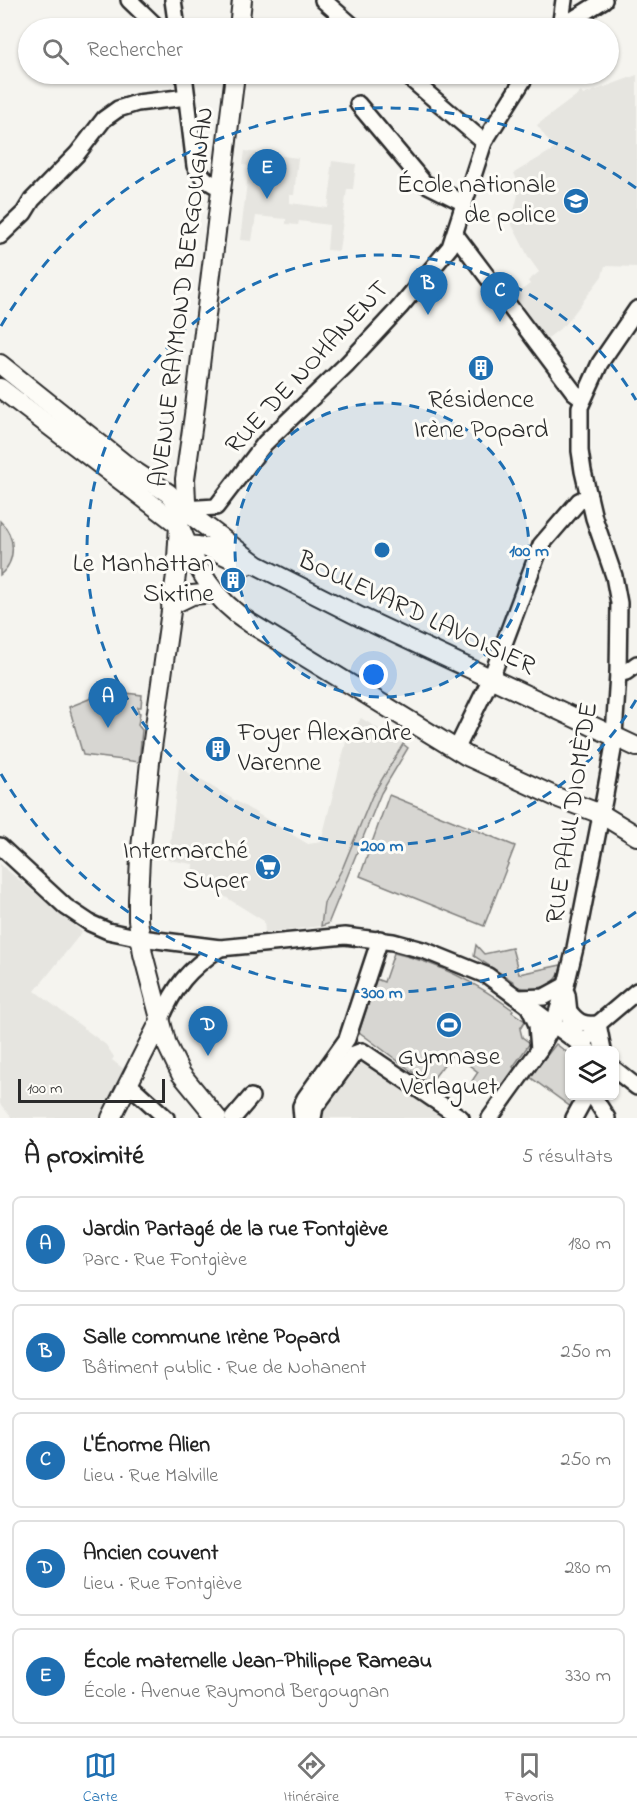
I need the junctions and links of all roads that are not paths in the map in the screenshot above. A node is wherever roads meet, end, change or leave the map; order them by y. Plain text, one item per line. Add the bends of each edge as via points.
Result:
1 (129, 0) edge
2 (173, 0) edge
3 (242, 0) edge
4 (323, 0) edge
5 (564, 0) edge
6 (604, 0) edge
7 (148, 18) edge
8 (176, 18) edge
9 (240, 18) edge
10 (343, 18) edge
11 (561, 18) edge
12 (576, 18) edge
13 (185, 84) edge
14 (234, 84) edge
15 (417, 84) edge
16 (521, 84) edge
17 (187, 97) junction
18 (358, 104) dead end
19 (484, 142) junction
20 (222, 188) junction
21 (465, 203) junction
22 (455, 234) junction
23 (0, 236) edge
24 (637, 309) edge
25 (0, 364) edge
26 (0, 388) edge
27 (582, 398) junction
28 (589, 496) junction
29 (181, 517) junction
30 (182, 546) junction
31 (258, 566) junction
32 (215, 593) junction
33 (171, 605) junction
34 (637, 664) edge
35 (618, 674) junction
36 (491, 678) junction
37 (613, 736) junction
38 (637, 747) edge
39 (456, 750) junction
40 (601, 814) junction
41 (637, 836) edge
42 (0, 846) edge
43 (141, 938) junction
44 (380, 939) junction
45 (220, 948) junction
46 (566, 985) junction
47 (637, 991) edge
48 (523, 1002) junction
49 (568, 1009) junction
50 (160, 1021) junction
51 (598, 1024) junction
52 (554, 1025) junction
53 (347, 1039) junction
54 (580, 1046) edge
55 (582, 1046) edge
56 (586, 1046) edge
57 (602, 1046) edge
58 (539, 1050) junction
59 (356, 1053) junction
60 (619, 1072) edge
61 (619, 1085) edge
62 (635, 1085) edge
63 (132, 1087) dead end
64 (251, 1097) dead end
65 (584, 1100) edge
66 (596, 1100) edge
67 (111, 1118) edge
68 (166, 1118) edge
69 (217, 1118) edge
70 (233, 1118) edge
71 (302, 1118) edge
72 (313, 1118) edge
73 (461, 1118) edge
74 (490, 1118) edge
75 (574, 1118) edge
76 (607, 1118) edge

1 - 7 street
2 - 8 street
3 - 9 main road
4 - 10 street
5 - 11 street
6 - 12 street
13 - 17 street
14 - 20 main road, AVENUE RAYMOND BERGOUGNAN
15 - 19 street
16 - 19 street, RUE DE NOHANENT
17 - 20 street via 195,166 212,185
17 - 23 street via 136,103 104,119 77,154
18 - 21 street via 424,183
19 - 21 street, RUE DE NOHANENT
20 - 29 main road, AVENUE RAYMOND BERGOUGNAN
21 - 22 street, RUE DE NOHANENT
22 - 27 street
22 - 29 street, RUE DE NOHANENT via 450,247 400,307 265,443 216,507
24 - 27 street, RUE PAUL DIOMÈDE via 600,363
25 - 29 main road via 145,480 168,493
26 - 29 main road
27 - 28 street, RUE PAUL DIOMÈDE via 580,451
28 - 35 street, RUE PAUL DIOMÈDE via 618,589
28 - 36 street via 579,501 542,544
29 - 30 main road
29 - 31 main road, BOULEVARD LAVOISIER
30 - 31 main road via 208,549 246,566
30 - 32 main road
30 - 33 main road
31 - 36 main road, BOULEVARD LAVOISIER
32 - 33 main road via 192,595
32 - 39 main road via 250,624
33 - 43 main road via 140,858
34 - 35 street
35 - 37 street, RUE PAUL DIOMÈDE
36 - 37 main road, BOULEVARD LAVOISIER
36 - 39 street
37 - 38 main road, BOULEVARD LAVOISIER
37 - 40 street, RUE PAUL DIOMÈDE
39 - 40 main road via 509,777
40 - 41 main road
40 - 46 street, RUE PAUL DIOMÈDE
42 - 43 street via 76,914 108,932
43 - 45 street
43 - 50 main road
44 - 45 street via 345,936
44 - 48 street via 426,951 488,976
44 - 53 street
45 - 50 street via 189,972 171,995
46 - 48 street via 544,997
46 - 49 street, RUE PAUL DIOMÈDE
46 - 52 street, RUE PAUL DIOMÈDE
47 - 51 street
48 - 52 street
48 - 58 street via 537,1025
49 - 51 street via 577,1021
49 - 55 street, RUE PAUL DIOMÈDE
50 - 67 main road
50 - 69 main road via 181,1074
51 - 56 street
51 - 57 street
52 - 54 street
52 - 58 street, RUE PAUL DIOMÈDE
53 - 59 street via 355,1045
53 - 71 street via 305,1098
58 - 74 street, RUE PAUL DIOMÈDE
59 - 72 street via 315,1107
59 - 73 street via 366,1053
60 - 62 street
61 - 62 street
63 - 68 street
64 - 70 street
65 - 75 street
66 - 76 street

